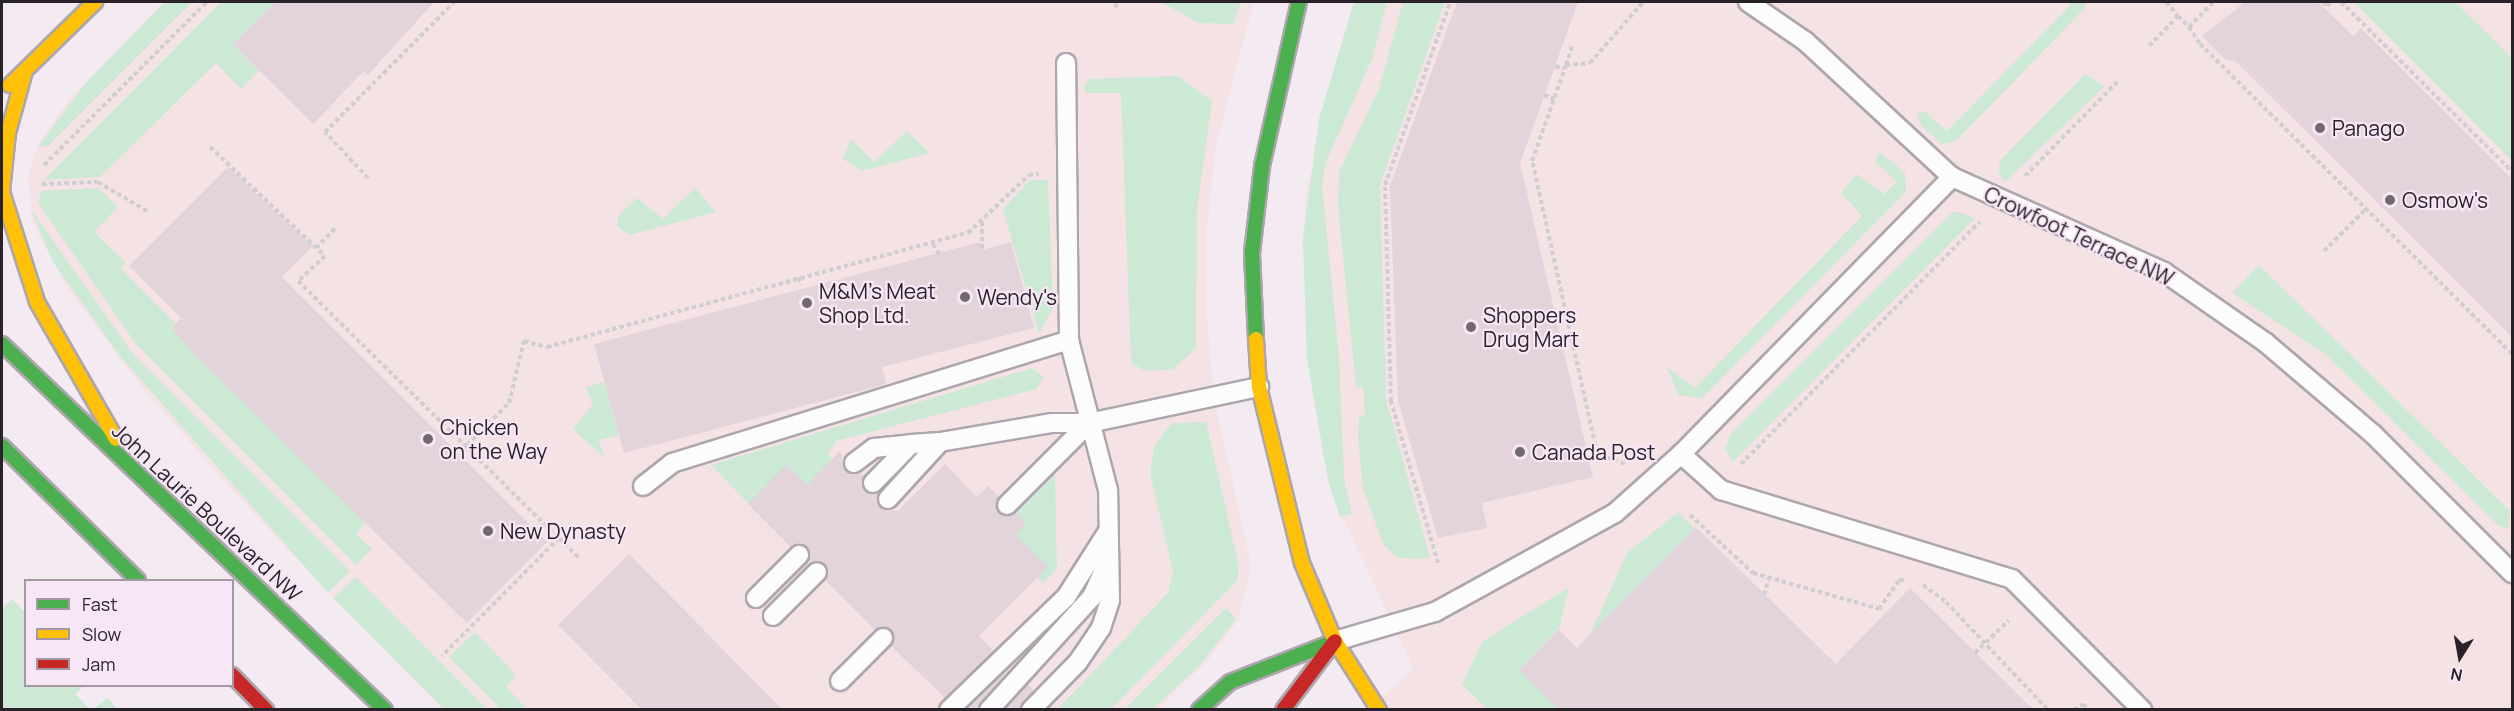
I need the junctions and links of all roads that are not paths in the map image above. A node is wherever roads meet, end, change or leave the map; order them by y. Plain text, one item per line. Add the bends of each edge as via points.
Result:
1 (95, 2) edge
2 (1299, 2) edge
3 (1748, 2) edge
4 (1066, 63) dead end
5 (25, 71) junction
6 (2, 92) edge
7 (1952, 177) junction
8 (1069, 340) junction
9 (2, 344) edge
10 (1259, 387) junction
11 (1089, 423) junction
12 (940, 442) junction
13 (911, 444) junction
14 (2, 446) edge
15 (1681, 454) junction
16 (854, 463) dead end
17 (136, 474) junction
18 (873, 483) dead end
19 (643, 486) dead end
20 (888, 499) dead end
21 (1007, 505) dead end
22 (1109, 529) junction
23 (799, 555) dead end
24 (1109, 558) junction
25 (817, 572) dead end
26 (2512, 573) edge
27 (137, 579) edge
28 (756, 598) dead end
29 (774, 616) dead end
30 (883, 638) dead end
31 (1335, 641) junction
32 (234, 677) edge
33 (840, 681) dead end
34 (267, 710) edge
35 (385, 710) edge
36 (949, 710) edge
37 (989, 710) edge
38 (1031, 710) edge
39 (1199, 710) edge
40 (1282, 710) edge
41 (1379, 710) edge
42 (2142, 710) edge

1 - 5 street
2 - 10 street via 1264,154 1252,253
3 - 7 lane, Crowfoot Terrace NW via 1805,41
4 - 8 lane
5 - 6 street
5 - 17 street via 8,133 2,192 37,302
7 - 15 lane
7 - 26 lane, Crowfoot Terrace NW via 2164,272 2266,343 2373,434
8 - 11 lane
8 - 19 lane via 672,463
9 - 17 street, John Laurie Boulevard NW
10 - 11 lane
10 - 31 street via 1302,563
11 - 12 lane via 1052,423
11 - 21 lane
11 - 22 lane via 1108,489
12 - 13 lane
12 - 20 lane
13 - 16 lane via 873,448
13 - 18 lane
14 - 27 street
15 - 31 lane via 1615,513 1547,553 1407,623
15 - 42 lane via 1721,490 2012,579
17 - 35 street, John Laurie Boulevard NW
22 - 24 lane
22 - 36 lane via 1066,597
23 - 28 lane
24 - 37 lane via 1092,597
24 - 38 lane via 1110,600 1101,628 1078,662
25 - 29 lane
30 - 33 lane
31 - 39 street via 1230,682
31 - 40 street
31 - 41 street
32 - 34 street

